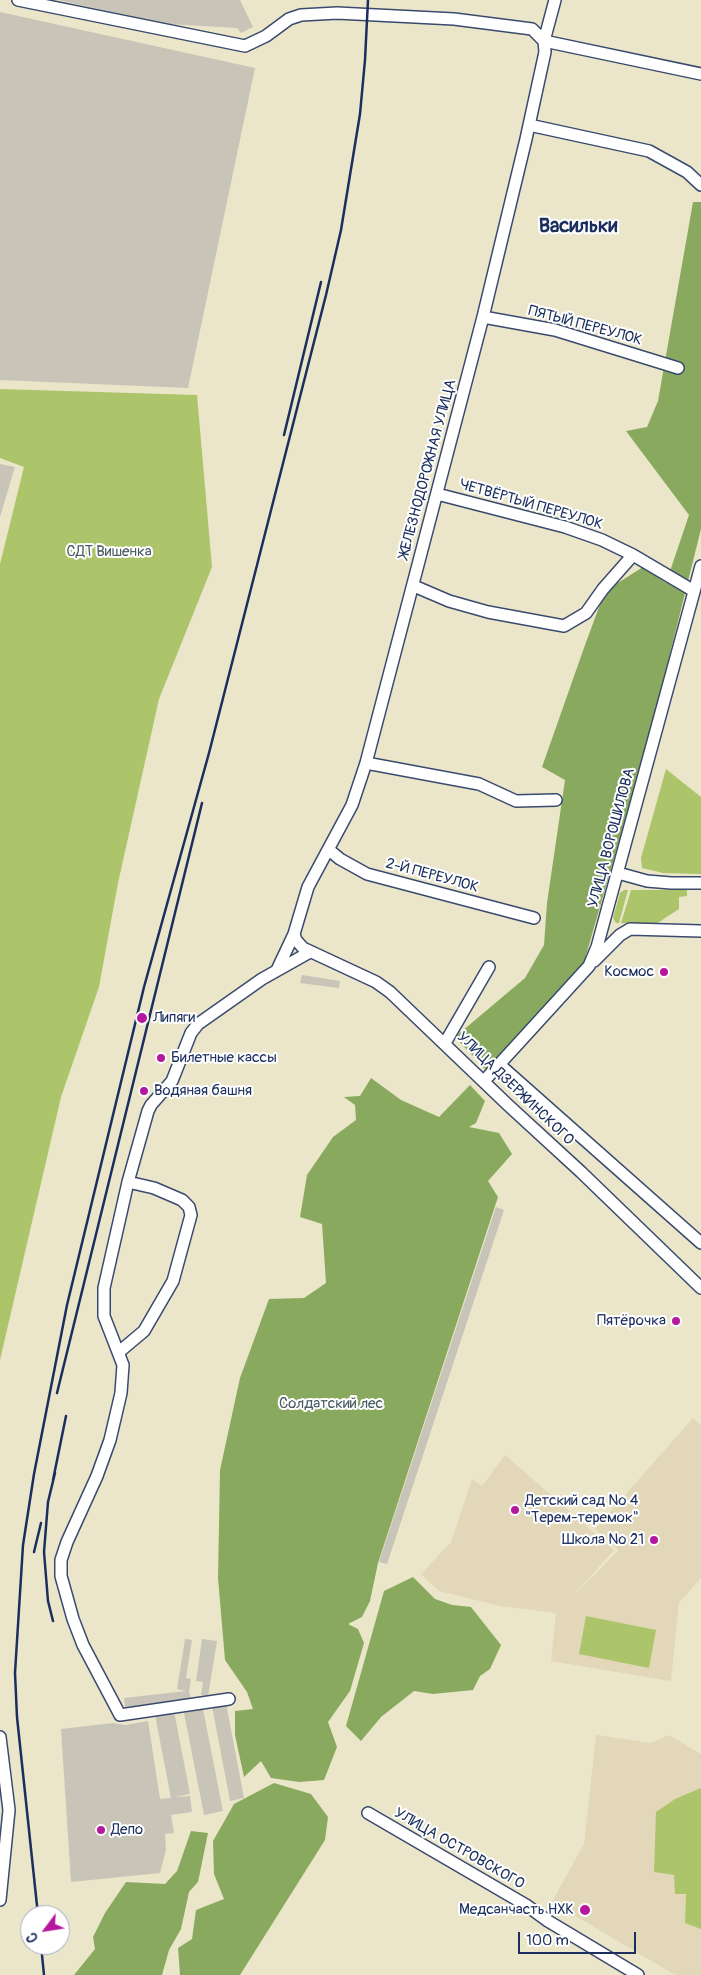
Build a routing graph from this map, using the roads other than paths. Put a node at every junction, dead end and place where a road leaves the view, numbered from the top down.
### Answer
1 (18, 0) edge
2 (555, 0) edge
3 (544, 41) junction
4 (701, 74) edge
5 (529, 125) junction
6 (701, 185) edge
7 (483, 317) junction
8 (678, 368) dead end
9 (437, 494) junction
10 (633, 555) junction
11 (701, 566) edge
12 (414, 586) junction
13 (694, 592) junction
14 (366, 763) junction
15 (556, 800) dead end
16 (329, 850) junction
17 (618, 873) junction
18 (701, 884) edge
19 (534, 918) dead end
20 (701, 931) edge
21 (294, 934) junction
22 (310, 952) junction
23 (589, 966) junction
24 (489, 967) dead end
25 (277, 970) junction
26 (445, 1043) junction
27 (500, 1065) junction
28 (484, 1081) junction
29 (128, 1182) junction
30 (701, 1244) edge
31 (701, 1288) edge
32 (119, 1352) junction
33 (230, 1699) dead end
34 (0, 1737) edge
35 (368, 1813) dead end
36 (0, 1900) edge
37 (638, 1975) edge

1 - 3 street
2 - 3 street, ЖЕЛЕЗНОДОРОЖНАЯ УЛИЦА
3 - 4 street
3 - 5 street, ЖЕЛЕЗНОДОРОЖНАЯ УЛИЦА
5 - 6 street
5 - 7 street, ЖЕЛЕЗНОДОРОЖНАЯ УЛИЦА
7 - 8 street, ПЯТЫЙ ПЕРЕУЛОК
7 - 9 street, ЖЕЛЕЗНОДОРОЖНАЯ УЛИЦА
9 - 10 street, ЧЕТВЁРТЫЙ ПЕРЕУЛОК
9 - 12 street, ЖЕЛЕЗНОДОРОЖНАЯ УЛИЦА
10 - 12 street
10 - 13 street, ЧЕТВЁРТЫЙ ПЕРЕУЛОК
11 - 13 street, УЛИЦА ВОРОШИЛОВА
12 - 14 street, ЖЕЛЕЗНОДОРОЖНАЯ УЛИЦА
13 - 17 street, УЛИЦА ВОРОШИЛОВА
14 - 15 street
14 - 16 street, ЖЕЛЕЗНОДОРОЖНАЯ УЛИЦА
16 - 19 street, 2-Й ПЕРЕУЛОК
16 - 21 street, ЖЕЛЕЗНОДОРОЖНАЯ УЛИЦА
17 - 18 street
17 - 23 street, УЛИЦА ВОРОШИЛОВА
20 - 23 street
21 - 22 street, УЛИЦА ДЗЕРЖИНСКОГО
21 - 25 street, ЖЕЛЕЗНОДОРОЖНАЯ УЛИЦА
22 - 25 street
22 - 26 street, УЛИЦА ДЗЕРЖИНСКОГО
23 - 27 street, УЛИЦА ВОРОШИЛОВА
24 - 26 street
25 - 29 street
26 - 28 street, УЛИЦА ДЗЕРЖИНСКОГО
27 - 28 street, УЛИЦА ВОРОШИЛОВА
27 - 30 street, УЛИЦА ДЗЕРЖИНСКОГО
28 - 31 street, УЛИЦА ДЗЕРЖИНСКОГО
29 - 32 street
29 - 32 street
32 - 33 street
34 - 36 street
35 - 37 street, УЛИЦА ОСТРОВСКОГО

